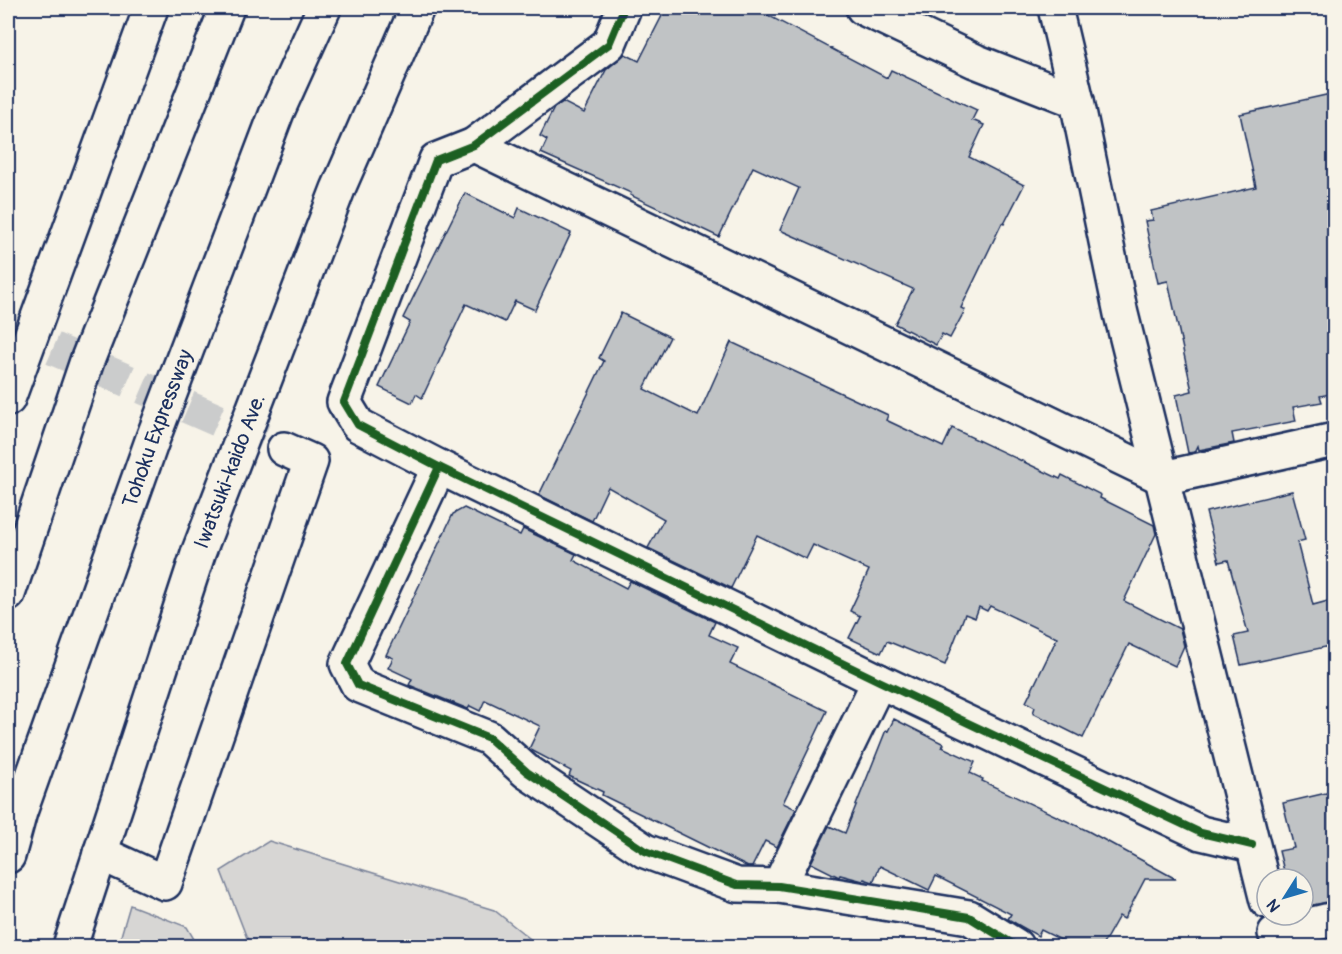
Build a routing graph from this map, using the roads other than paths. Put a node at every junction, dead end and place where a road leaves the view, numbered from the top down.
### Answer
1 (152, 8) edge
2 (227, 8) edge
3 (324, 8) edge
4 (417, 8) edge
5 (624, 8) edge
6 (863, 8) edge
7 (1055, 8) edge
8 (1077, 101) junction
9 (474, 145) junction
10 (8, 399) edge
11 (1335, 440) edge
12 (284, 449) tunnel mouth
13 (439, 466) junction
14 (1163, 478) junction
15 (8, 594) edge
16 (879, 681) junction
17 (1252, 844) junction
18 (100, 853) junction
19 (8, 856) edge
20 (1258, 867) edge
21 (779, 886) junction
22 (1335, 919) edge
23 (1275, 932) edge
24 (70, 946) edge
25 (1016, 946) edge

1 - 10 main road
2 - 15 main road
3 - 19 main road, Tohoku Expressway
4 - 18 main road, Iwatsuki-kaido Ave.
5 - 9 main road
6 - 8 main road
7 - 8 main road
8 - 14 main road
9 - 13 main road
9 - 14 main road
11 - 14 main road
12 - 18 main road
13 - 16 main road
13 - 21 main road
14 - 17 main road
16 - 17 main road
16 - 21 main road
17 - 20 main road
18 - 24 main road, Iwatsuki-kaido Ave.
21 - 25 main road
22 - 23 main road

